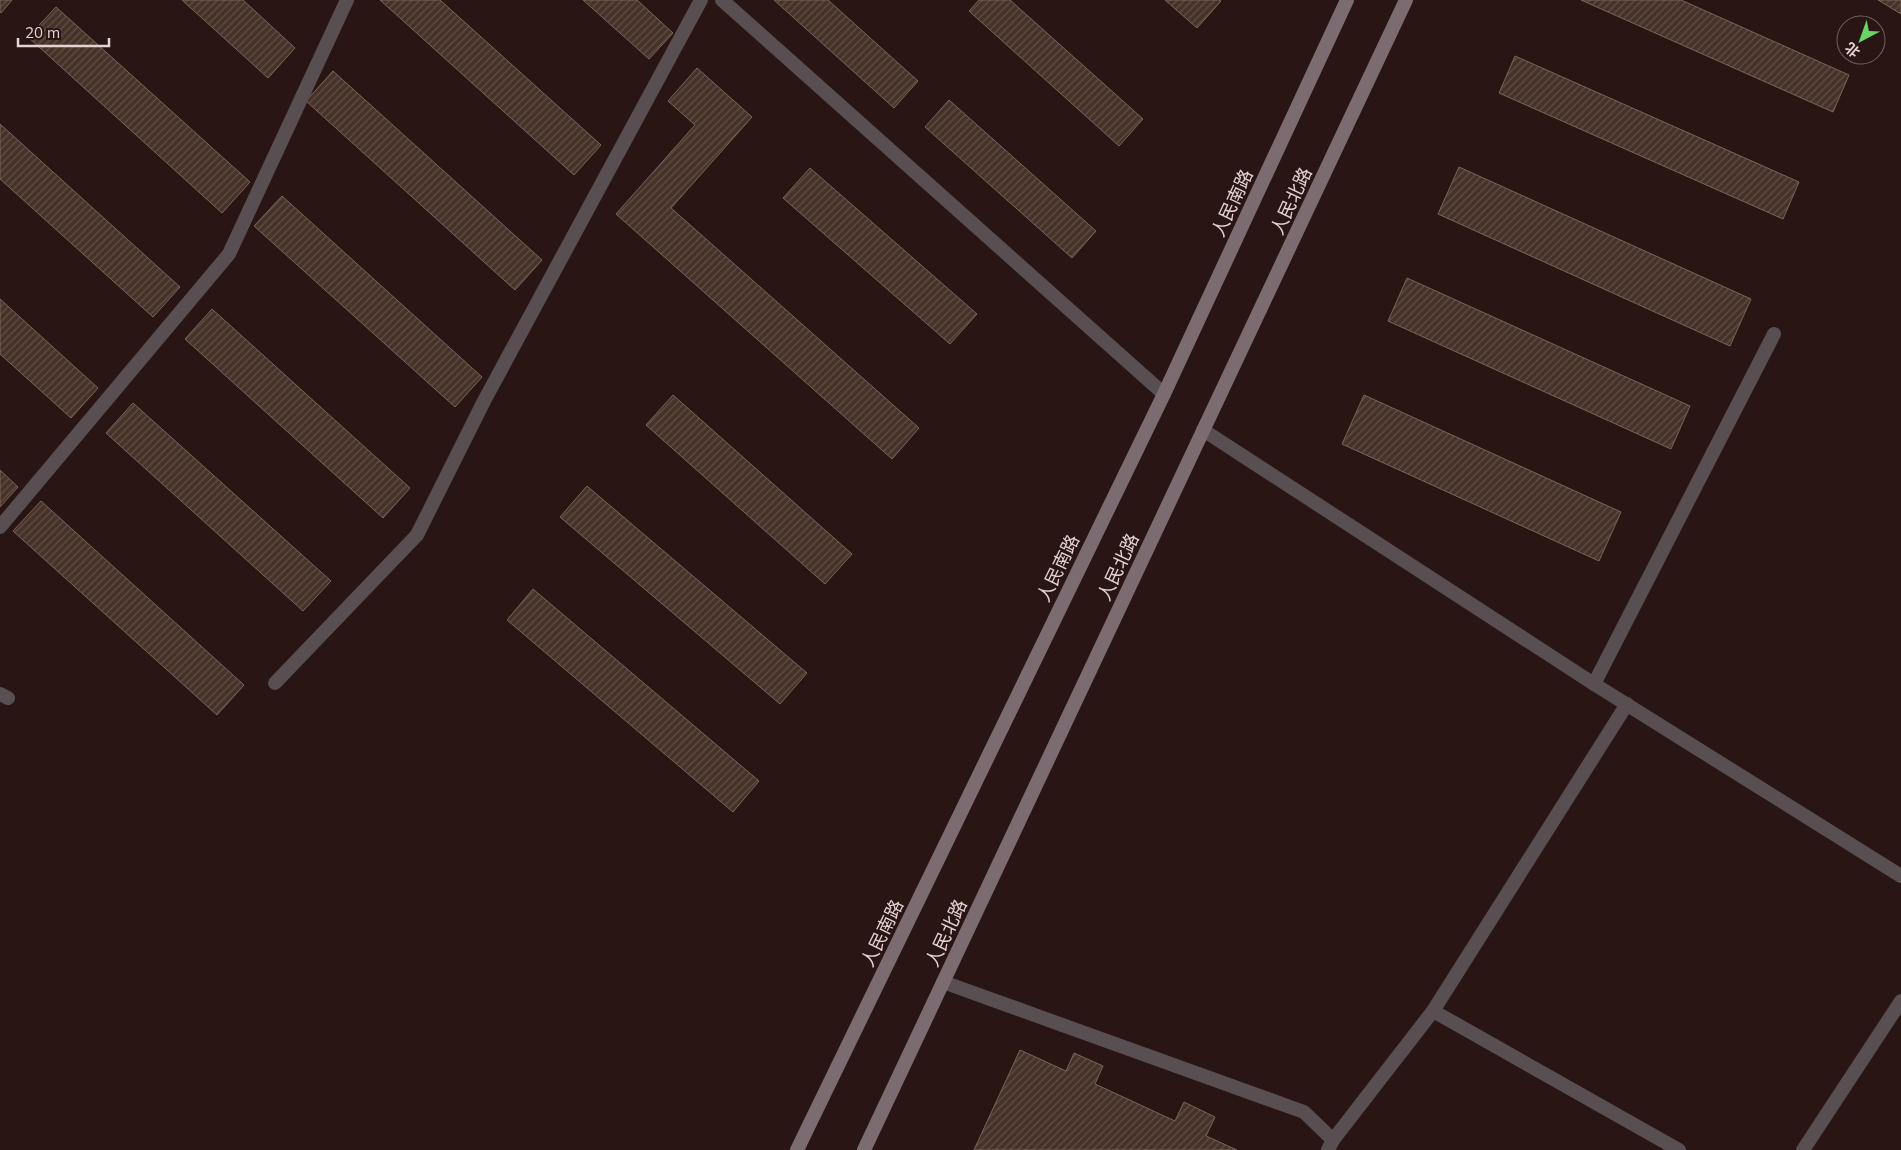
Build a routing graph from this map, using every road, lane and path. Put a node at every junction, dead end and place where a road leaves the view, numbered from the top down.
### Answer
1 (347, 0) edge
2 (701, 0) edge
3 (722, 0) edge
4 (1347, 0) edge
5 (1406, 0) edge
6 (1774, 334) dead end
7 (1164, 394) junction
8 (1203, 430) junction
9 (0, 527) edge
10 (275, 683) dead end
11 (1594, 684) junction
12 (1627, 704) junction
13 (1901, 876) edge
14 (943, 982) junction
15 (1901, 1001) edge
16 (1433, 1011) junction
17 (1331, 1145) edge
18 (797, 1150) edge
19 (864, 1150) edge
20 (1679, 1150) edge
21 (1803, 1150) edge

1 - 9 street
2 - 10 street
3 - 7 street
4 - 7 main road, 人民南路
5 - 8 main road, 人民北路
6 - 11 street
7 - 18 main road, 人民南路
8 - 11 street
8 - 14 main road, 人民北路
11 - 12 street
12 - 13 street
12 - 16 street
14 - 17 street
14 - 19 main road, 人民北路
15 - 21 street
16 - 17 street
16 - 20 street

